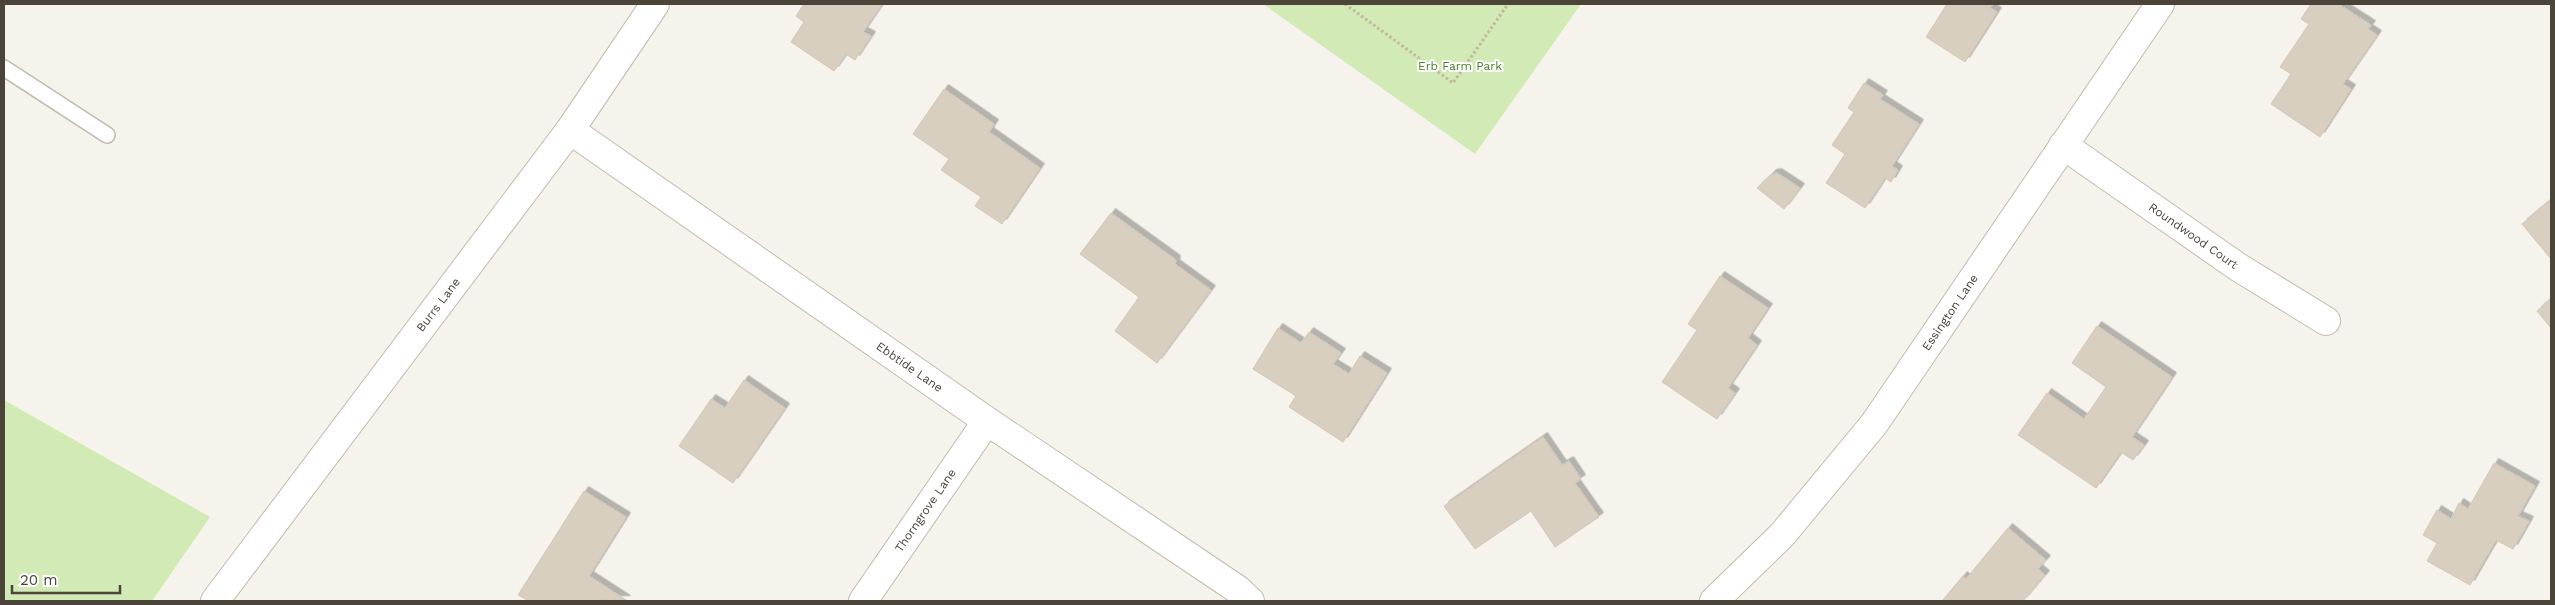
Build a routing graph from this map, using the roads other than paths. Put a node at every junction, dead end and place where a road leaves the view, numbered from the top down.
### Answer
1 (655, 4) edge
2 (2160, 4) edge
3 (4, 68) edge
4 (570, 130) junction
5 (107, 136) dead end
6 (2063, 145) junction
7 (2326, 321) dead end
8 (988, 421) junction
9 (215, 601) edge
10 (863, 601) edge
11 (1250, 601) edge
12 (1714, 601) edge

1 - 4 street, Burrs Lane
2 - 6 street, Essington Lane
3 - 5 lane
4 - 8 street, Ebbtide Lane
4 - 9 street, Burrs Lane
6 - 7 street, Roundwood Court
6 - 12 street, Essington Lane
8 - 10 street, Thorngrove Lane
8 - 11 street, Ebbtide Lane

